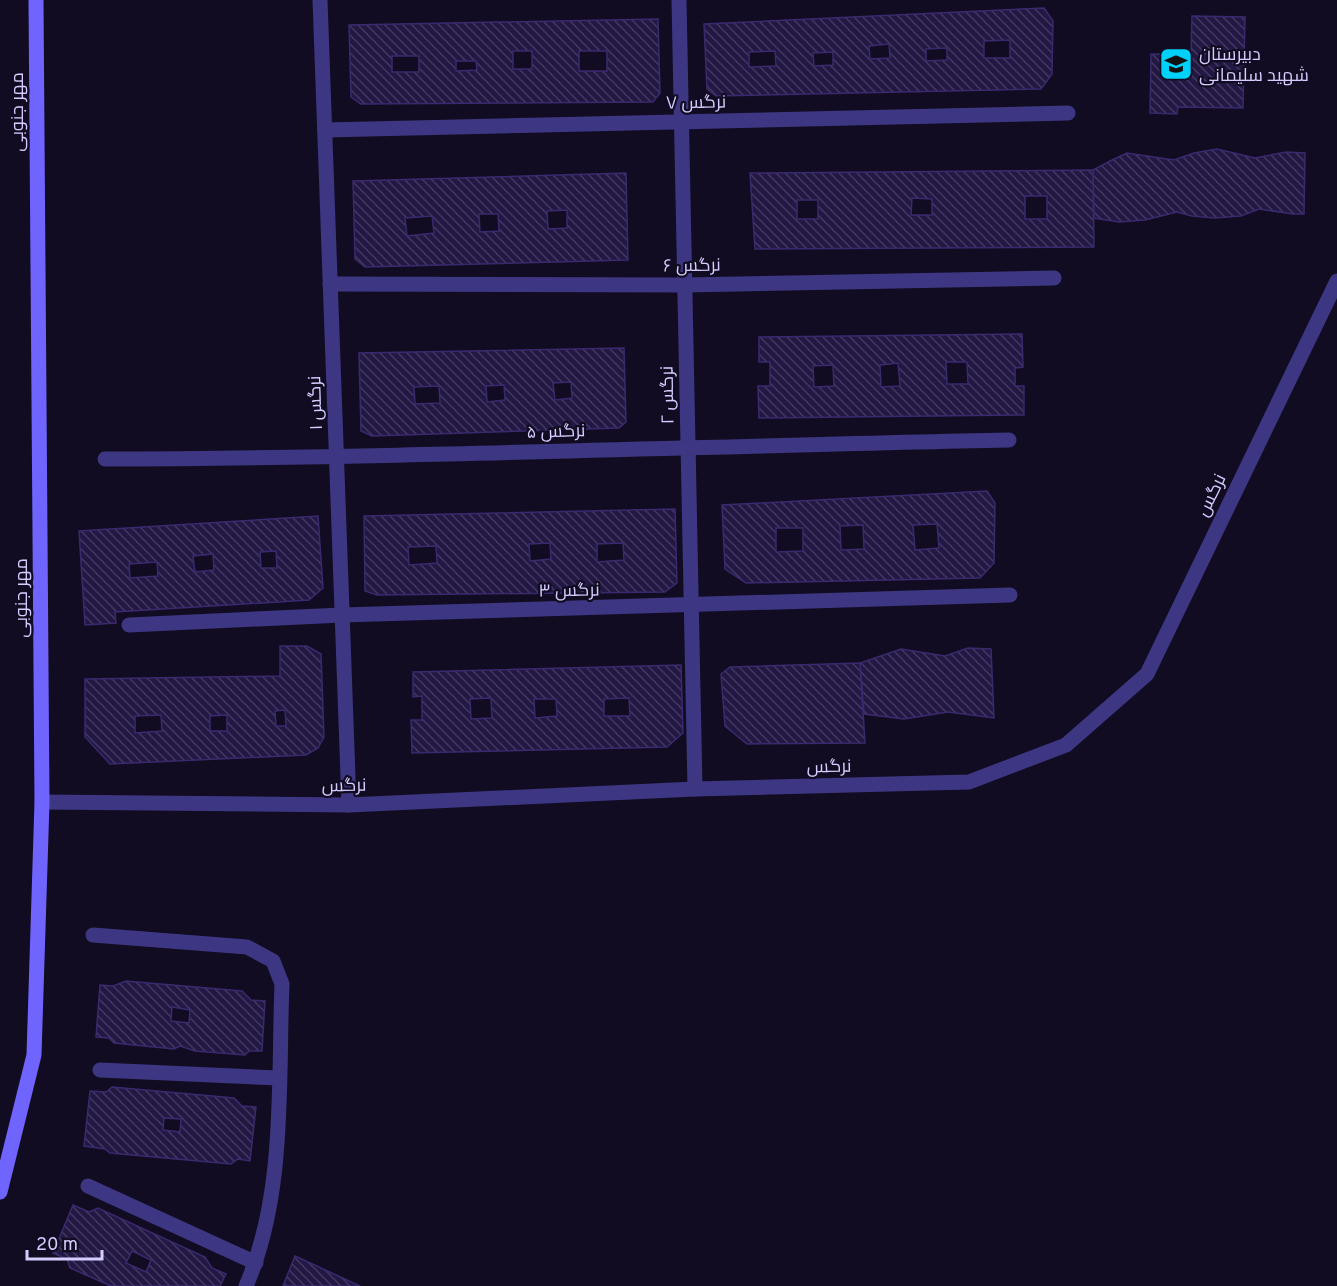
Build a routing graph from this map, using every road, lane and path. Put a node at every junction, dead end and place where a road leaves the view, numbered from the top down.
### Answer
1 (36, 0) edge
2 (320, 0) edge
3 (679, 0) edge
4 (1068, 113) dead end
5 (682, 122) junction
6 (325, 130) junction
7 (1054, 278) dead end
8 (1337, 281) edge
9 (330, 284) junction
10 (685, 285) junction
11 (1009, 440) dead end
12 (688, 446) junction
13 (105, 459) dead end
14 (336, 459) junction
15 (1010, 595) dead end
16 (691, 606) junction
17 (342, 615) junction
18 (129, 625) dead end
19 (694, 789) junction
20 (42, 801) junction
21 (349, 805) junction
22 (93, 935) dead end
23 (100, 1070) dead end
24 (278, 1078) junction
25 (88, 1186) dead end
26 (0, 1192) edge
27 (256, 1263) junction
28 (246, 1286) edge

1 - 20 street, مهر جنوبی
2 - 6 street, نرگس ۱
3 - 5 street, نرگس ۲
4 - 5 street, نرگس ۷
5 - 6 street, نرگس ۷
5 - 10 street, نرگس ۲
6 - 9 street, نرگس ۱
7 - 10 street, نرگس ۶
8 - 19 street, نرگس
9 - 10 street, نرگس ۶
9 - 14 street, نرگس ۱
10 - 12 street, نرگس ۲
11 - 12 street, نرگس ۵
12 - 14 street, نرگس ۵
12 - 16 street, نرگس ۲
13 - 14 street, نرگس ۵
14 - 17 street, نرگس ۱
15 - 16 street, نرگس ۳
16 - 17 street, نرگس ۳
16 - 19 street, نرگس ۲
17 - 18 street, نرگس ۳
17 - 21 street, نرگس ۱
19 - 21 street, نرگس
20 - 21 street, نرگس
20 - 26 street, مهر جنوبی
22 - 24 street
23 - 24 street
24 - 27 street
25 - 27 street
27 - 28 street

